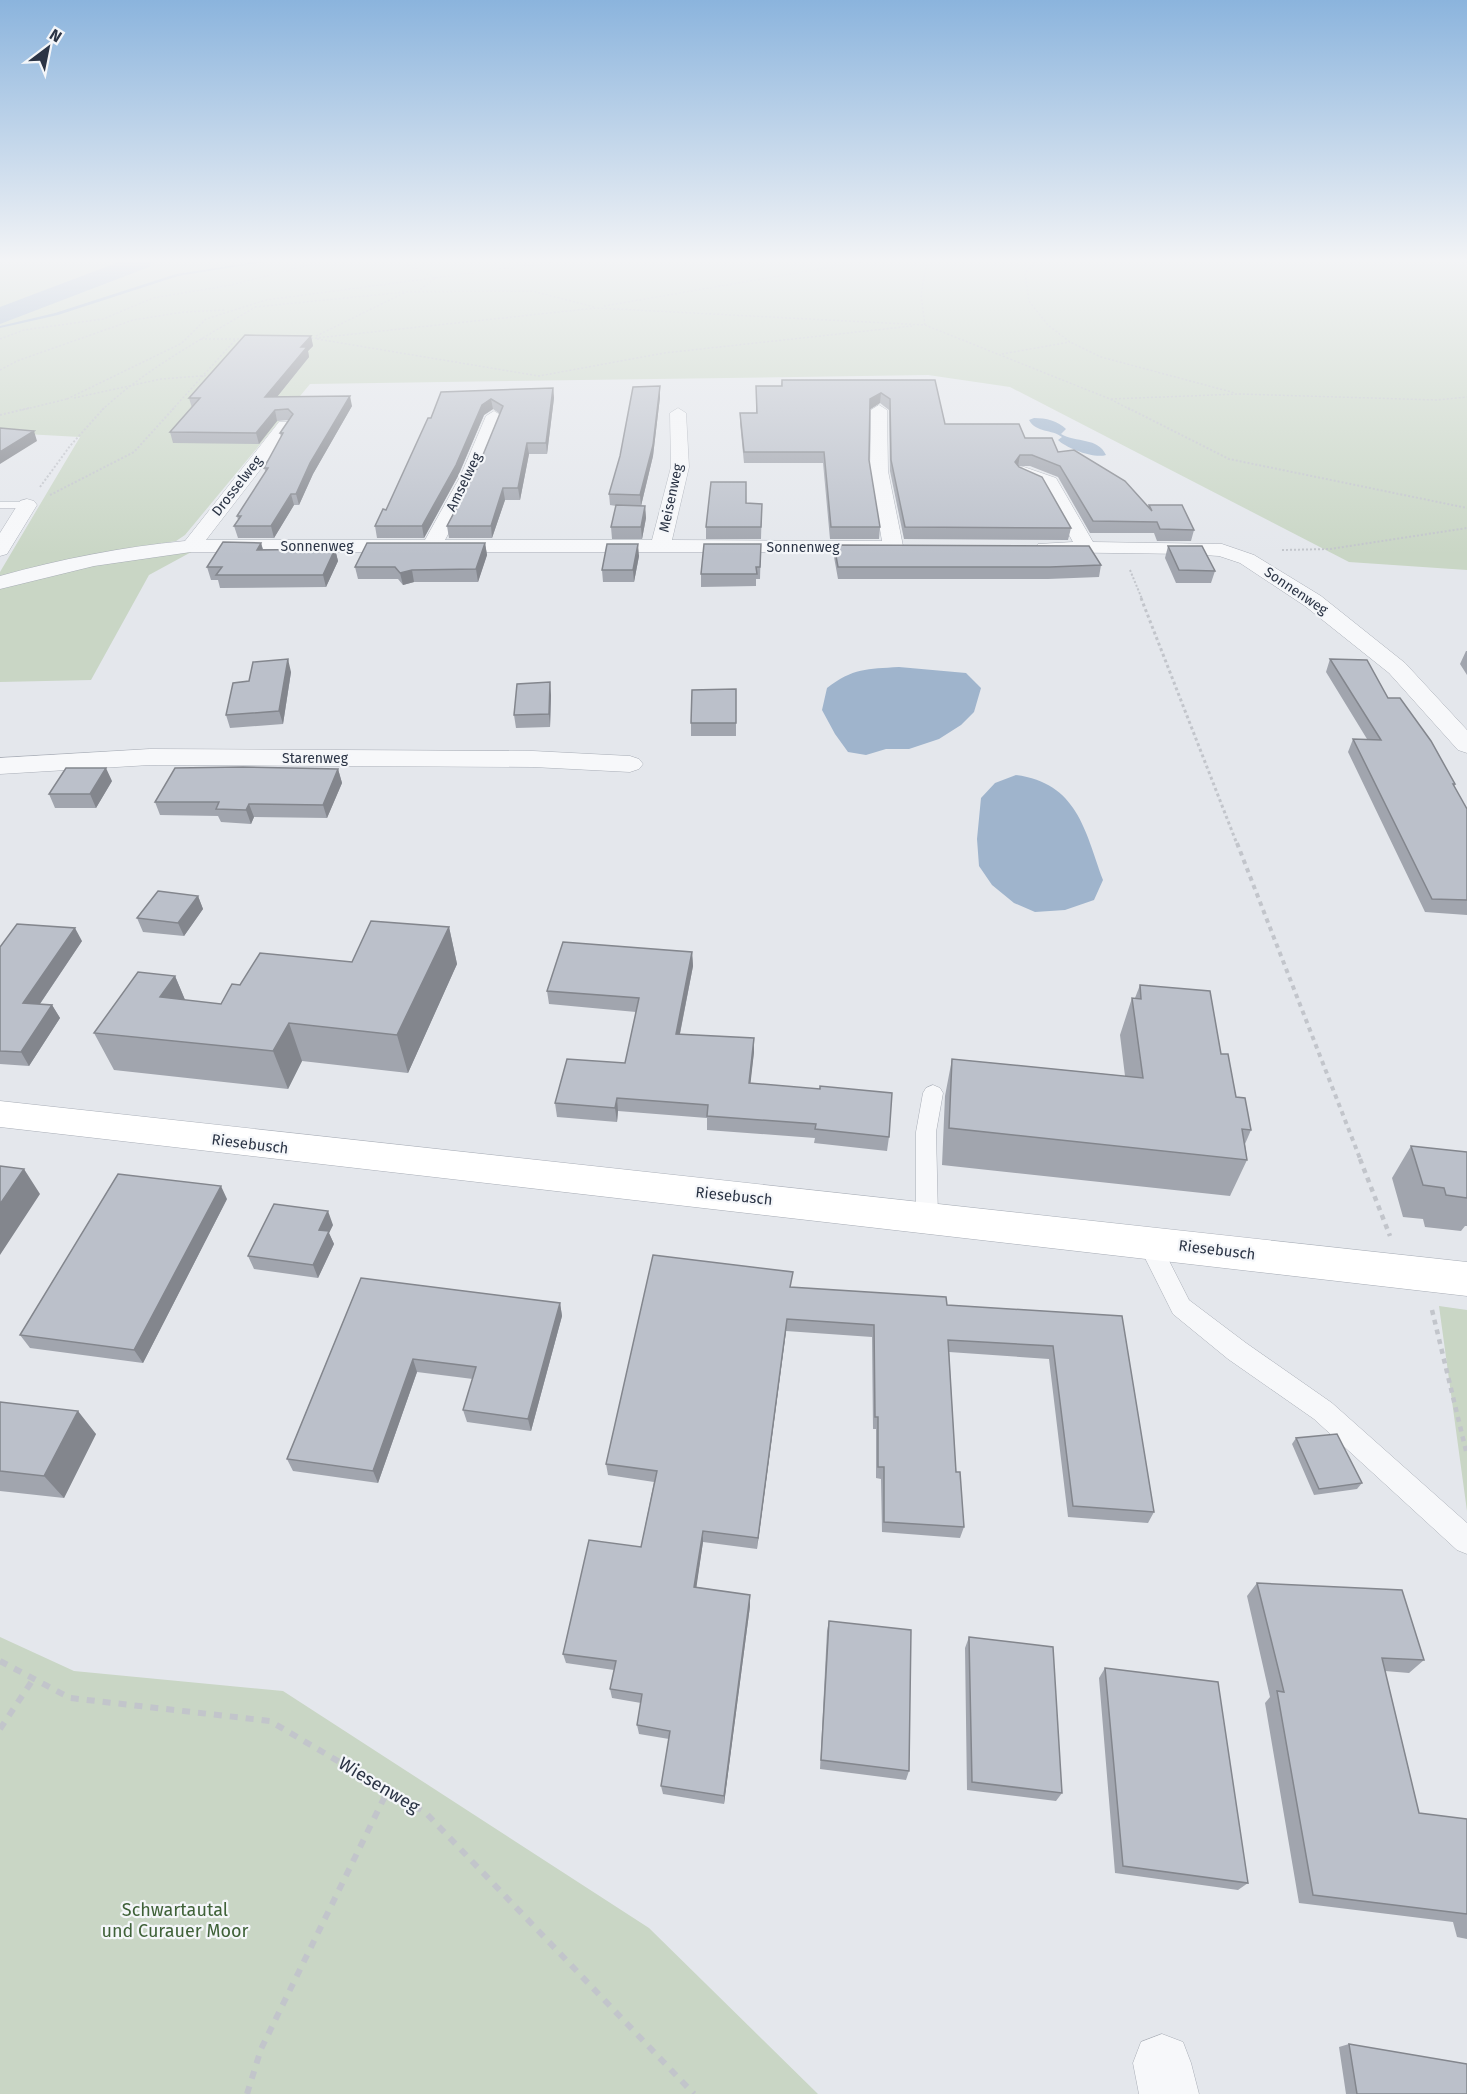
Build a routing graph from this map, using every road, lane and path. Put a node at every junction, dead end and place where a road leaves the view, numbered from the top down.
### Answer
1 (21, 360) edge
2 (148, 360) edge
3 (169, 360) edge
4 (217, 360) edge
5 (439, 360) edge
6 (627, 360) edge
7 (1014, 360) edge
8 (1111, 360) edge
9 (0, 370) edge
10 (203, 375) junction
11 (213, 375) edge
12 (127, 387) junction
13 (1239, 394) junction
14 (1467, 397) edge
15 (67, 399) junction
16 (1110, 399) junction
17 (879, 410) edge
18 (678, 413) dead end
19 (0, 415) edge
20 (494, 416) edge
21 (285, 426) edge
22 (1024, 472) edge
23 (0, 504) edge
24 (27, 505) junction
25 (1467, 508) edge
26 (1467, 528) edge
27 (191, 546) junction
28 (893, 546) junction
29 (431, 547) junction
30 (660, 547) junction
31 (916, 547) edge
32 (1029, 548) edge
33 (1086, 548) junction
34 (1119, 548) junction
35 (0, 550) edge
36 (1222, 550) junction
37 (0, 583) edge
38 (1467, 745) edge
39 (630, 764) dead end
40 (0, 766) edge
41 (933, 1093) dead end
42 (0, 1114) edge
43 (927, 1217) junction
44 (1148, 1242) junction
45 (1404, 1272) junction
46 (1467, 1279) edge
47 (1467, 1455) edge
48 (1467, 1541) edge
49 (0, 1661) edge
50 (34, 1678) junction
51 (0, 1729) edge
52 (388, 1790) junction
53 (247, 2094) edge
54 (694, 2094) edge

1 - 9 path
2 - 15 path
3 - 12 path
4 - 10 path
5 - 6 path
7 - 16 path
8 - 13 path
10 - 11 path
10 - 12 path
10 - 24 path
12 - 15 path
12 - 24 path
13 - 14 path
13 - 16 path
15 - 19 path
16 - 25 path
17 - 28 street
18 - 30 street, Meisenweg
20 - 29 street, Amselweg
21 - 27 street, Drosselweg
22 - 33 street
23 - 24 lane
24 - 35 street
26 - 36 path
27 - 29 street, Sonnenweg
27 - 37 street, Sonnenweg
28 - 30 street, Sonnenweg
28 - 31 street, Sonnenweg
29 - 30 street, Sonnenweg
32 - 33 street, Sonnenweg
33 - 34 street, Sonnenweg
34 - 36 street, Sonnenweg
34 - 45 path
36 - 38 street, Sonnenweg
39 - 40 street, Starenweg
41 - 43 lane
42 - 43 main road, Riesebusch
43 - 44 main road, Riesebusch
44 - 45 main road, Riesebusch
44 - 48 lane
45 - 46 main road, Riesebusch
45 - 47 path
49 - 50 path, Wiesenweg
50 - 51 path
50 - 52 path, Wiesenweg
52 - 53 path
52 - 54 path, Wiesenweg

